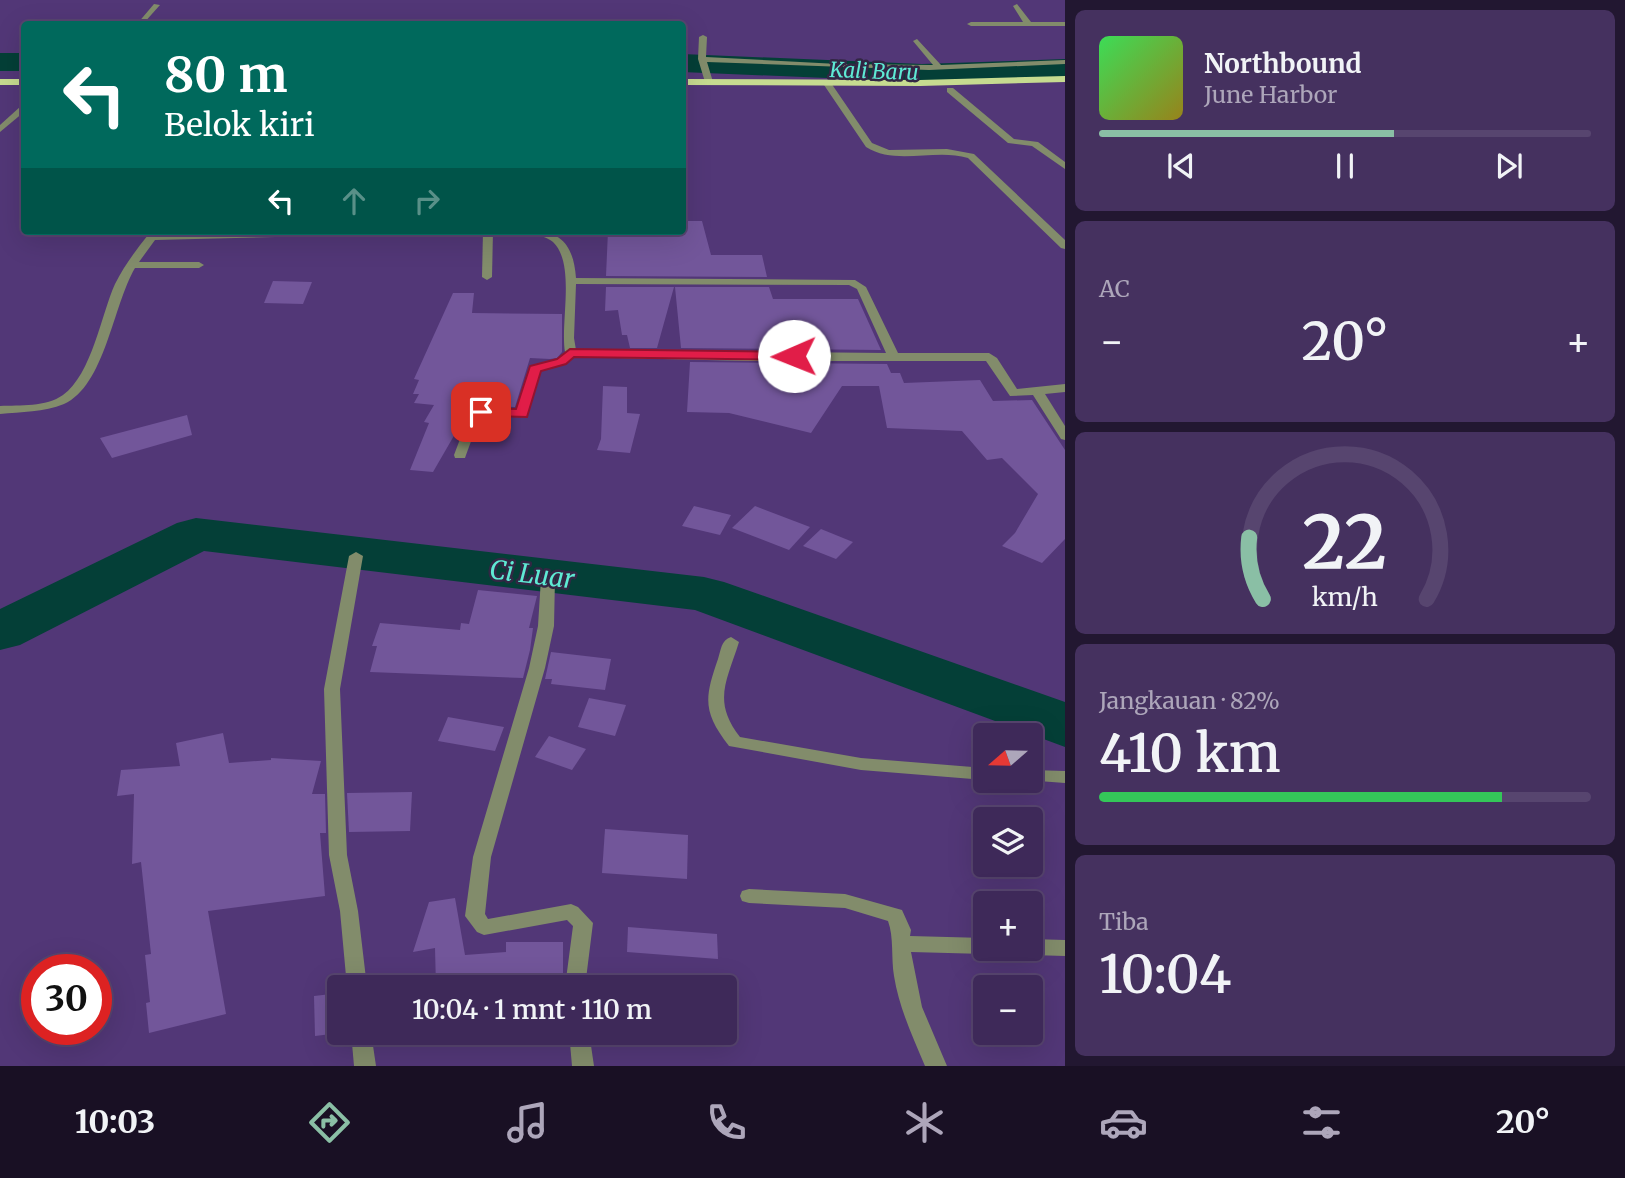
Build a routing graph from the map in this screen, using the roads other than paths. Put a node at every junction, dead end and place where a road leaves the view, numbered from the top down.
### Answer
1 (156, 5) dead end
2 (1017, 6) dead end
3 (143, 21) edge
4 (971, 24) dead end
5 (1065, 24) edge
6 (1029, 25) junction
7 (704, 37) dead end
8 (917, 41) dead end
9 (703, 61) junction
10 (1065, 62) edge
11 (938, 67) junction
12 (0, 74) edge
13 (21, 74) edge
14 (708, 79) junction
15 (1065, 79) edge
16 (0, 82) edge
17 (21, 82) edge
18 (686, 82) edge
19 (829, 86) junction
20 (1065, 88) edge
21 (686, 89) edge
22 (950, 90) junction
23 (21, 111) edge
24 (0, 129) edge
25 (1065, 166) edge
26 (160, 235) edge
27 (488, 235) edge
28 (547, 235) edge
29 (1065, 246) edge
30 (131, 265) junction
31 (199, 265) dead end
32 (487, 277) dead end
33 (571, 281) junction
34 (570, 353) junction
35 (893, 355) junction
36 (1065, 388) edge
37 (1037, 391) junction
38 (0, 410) edge
39 (1065, 436) edge
40 (460, 456) dead end
41 (356, 556) dead end
42 (548, 578) dead end
43 (731, 642) dead end
44 (973, 773) edge
45 (1043, 776) edge
46 (1065, 777) edge
47 (749, 896) dead end
48 (900, 944) junction
49 (973, 946) edge
50 (1043, 947) edge
51 (1065, 948) edge
52 (356, 975) edge
53 (576, 975) edge
54 (363, 1045) edge
55 (581, 1045) edge
56 (365, 1066) edge
57 (583, 1066) edge
58 (936, 1066) edge

1 - 3 street
2 - 6 street
4 - 6 street
5 - 6 street
7 - 9 street
8 - 11 street
9 - 11 street
9 - 14 street
10 - 11 street
12 - 13 highway
14 - 18 highway
14 - 19 highway
15 - 19 highway
16 - 17 highway
19 - 21 highway
19 - 22 highway
19 - 29 street
20 - 22 highway
22 - 25 street
23 - 24 street
26 - 30 street
27 - 32 street
28 - 33 street
30 - 31 street
30 - 38 street
33 - 34 street
33 - 35 street
34 - 35 street
34 - 40 street
35 - 37 street
36 - 37 street
37 - 39 street
41 - 52 street
42 - 53 street
43 - 44 street
45 - 46 street
47 - 48 street
48 - 49 street
48 - 58 street
50 - 51 street
54 - 56 street
55 - 57 street

